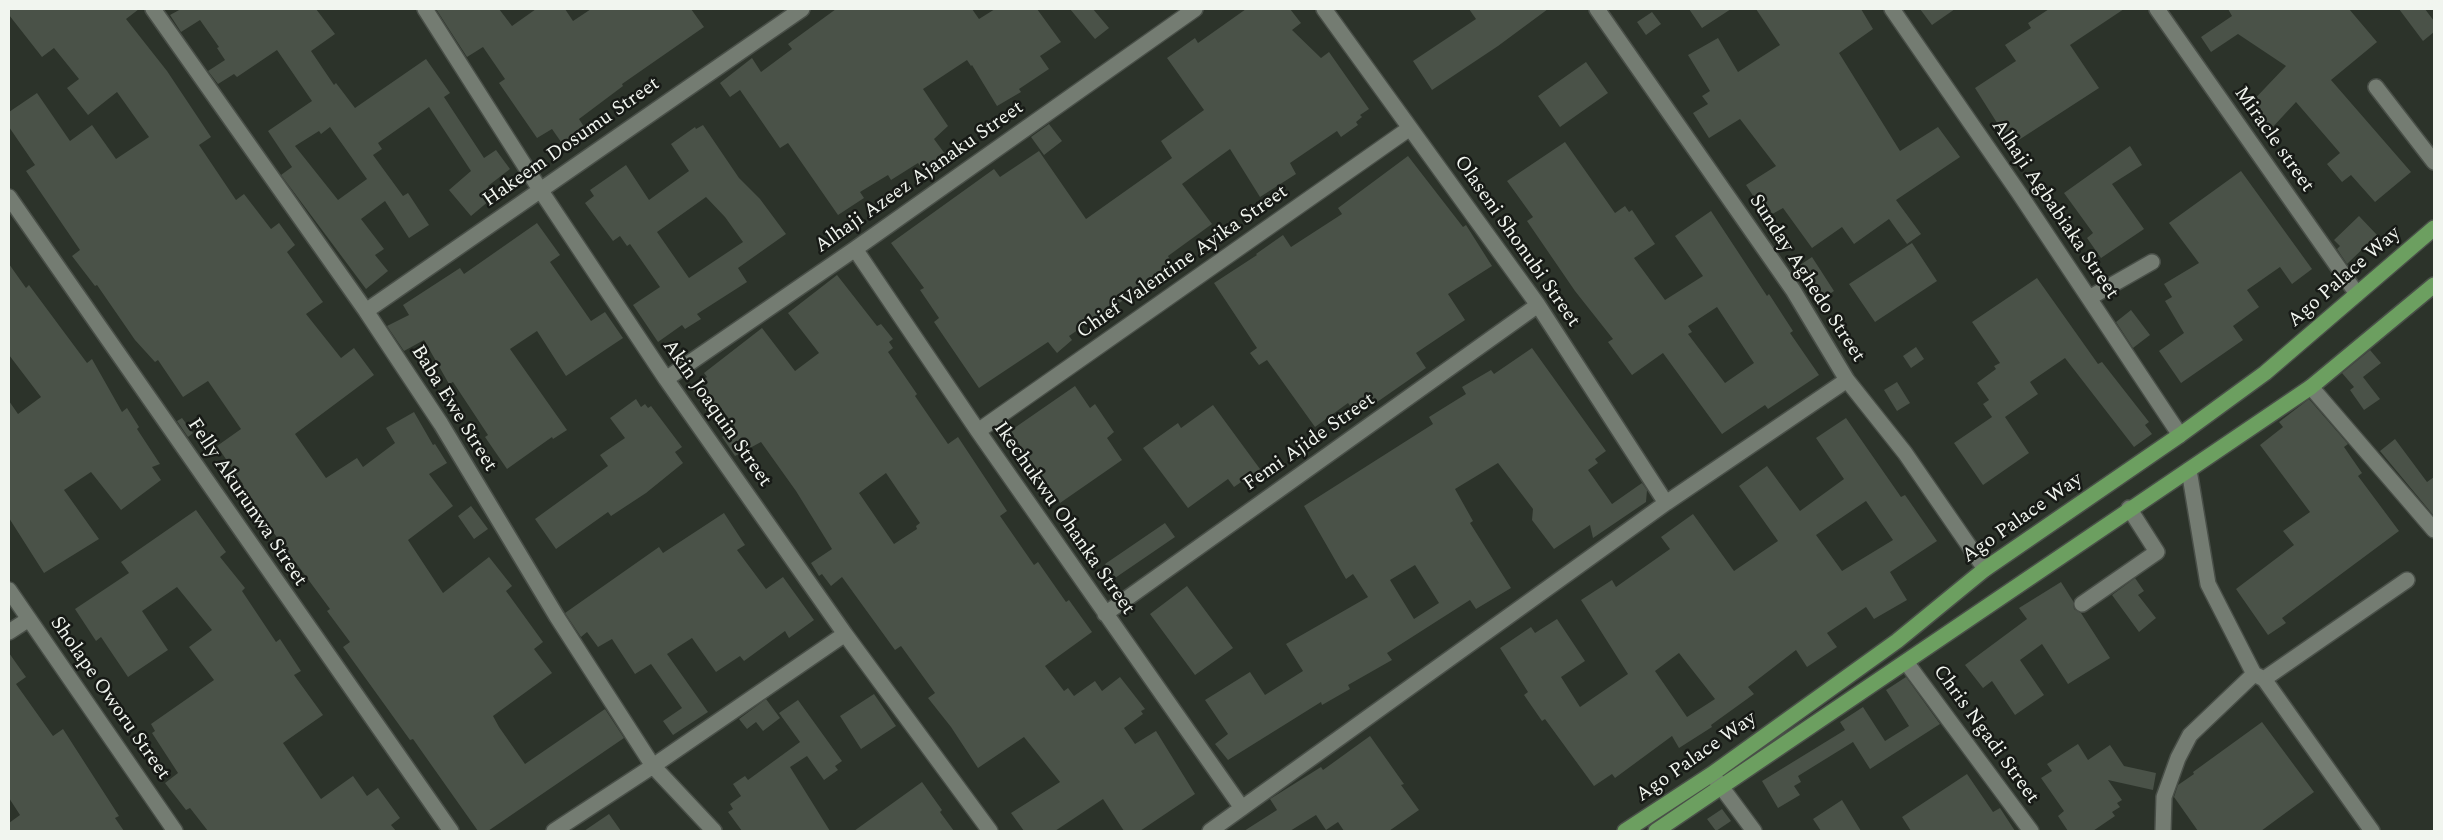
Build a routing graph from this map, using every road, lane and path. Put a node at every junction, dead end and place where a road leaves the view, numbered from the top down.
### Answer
1 (153, 9) edge
2 (425, 9) edge
3 (802, 9) edge
4 (1196, 9) edge
5 (1324, 9) edge
6 (1597, 9) edge
7 (1892, 9) edge
8 (2157, 9) edge
9 (2376, 86) dead end
10 (1410, 128) junction
11 (2434, 162) edge
12 (540, 188) junction
13 (9, 197) edge
14 (2434, 228) edge
15 (855, 249) junction
16 (2152, 262) dead end
17 (2432, 291) edge
18 (2356, 294) junction
19 (2089, 298) junction
20 (1538, 305) junction
21 (366, 311) junction
22 (666, 378) junction
23 (1847, 380) junction
24 (2311, 387) junction
25 (978, 431) junction
26 (2180, 435) junction
27 (2189, 470) junction
28 (1666, 503) junction
29 (2129, 508) junction
30 (2434, 530) edge
31 (1985, 569) junction
32 (2407, 580) dead end
33 (9, 590) edge
34 (2082, 604) dead end
35 (1105, 614) junction
36 (29, 619) junction
37 (9, 632) edge
38 (845, 634) junction
39 (1906, 662) junction
40 (2259, 677) junction
41 (654, 766) junction
42 (1716, 780) junction
43 (1242, 808) junction
44 (175, 831) edge
45 (451, 831) edge
46 (554, 831) edge
47 (714, 831) edge
48 (990, 831) edge
49 (1210, 831) edge
50 (1625, 831) edge
51 (1656, 831) edge
52 (1754, 831) edge
53 (2031, 831) edge
54 (2163, 831) edge
55 (2372, 831) edge

1 - 21 street, Baba Ewe Street
2 - 12 street, Akin Joaquin Street
3 - 12 street, Hakeem Dosumu Street
4 - 15 street, Alhaji Azeez Ajanaku Street
5 - 10 street, Olaseni Shonubi Street
6 - 23 street, Sunday Aghedo Street
7 - 19 street, Alhaji Agbabiaka Street
8 - 18 street, Miracle street
9 - 11 street
10 - 20 street, Olaseni Shonubi Street
10 - 25 street, Chief Valentine Ayika Street
12 - 21 street, Hakeem Dosumu Street
12 - 22 street, Akin Joaquin Street
13 - 45 street, Felly Akurunwa Street
14 - 18 main road, Ago Palace Way
15 - 22 street, Alhaji Azeez Ajanaku Street
15 - 25 street, Ikechukwu Ohanka Street
16 - 19 street
17 - 24 main road, Ago Palace Way
18 - 26 main road, Ago Palace Way
19 - 26 street, Alhaji Agbabiaka Street
20 - 28 street, Olaseni Shonubi Street
20 - 35 street, Femi Ajide Street
21 - 41 street, Baba Ewe Street
22 - 38 street, Akin Joaquin Street
23 - 28 street
23 - 31 street, Sunday Aghedo Street
24 - 27 main road, Ago Palace Way
24 - 30 street
25 - 35 street, Ikechukwu Ohanka Street
26 - 31 main road, Ago Palace Way
27 - 29 main road, Ago Palace Way
27 - 40 street
28 - 43 street
29 - 34 street
29 - 39 main road, Ago Palace Way
31 - 42 main road, Ago Palace Way
32 - 40 street
33 - 36 street, Sholape Oworu Street
35 - 43 street, Ikechukwu Ohanka Street
36 - 37 street
36 - 44 street, Sholape Oworu Street
38 - 41 street
38 - 48 street, Akin Joaquin Street
39 - 42 main road, Ago Palace Way
39 - 53 street, Chris Ngadi Street
40 - 54 street
40 - 55 street
41 - 46 street
41 - 47 street, Baba Ewe Street
42 - 50 main road, Ago Palace Way
42 - 51 main road, Ago Palace Way
42 - 52 street
43 - 49 street

